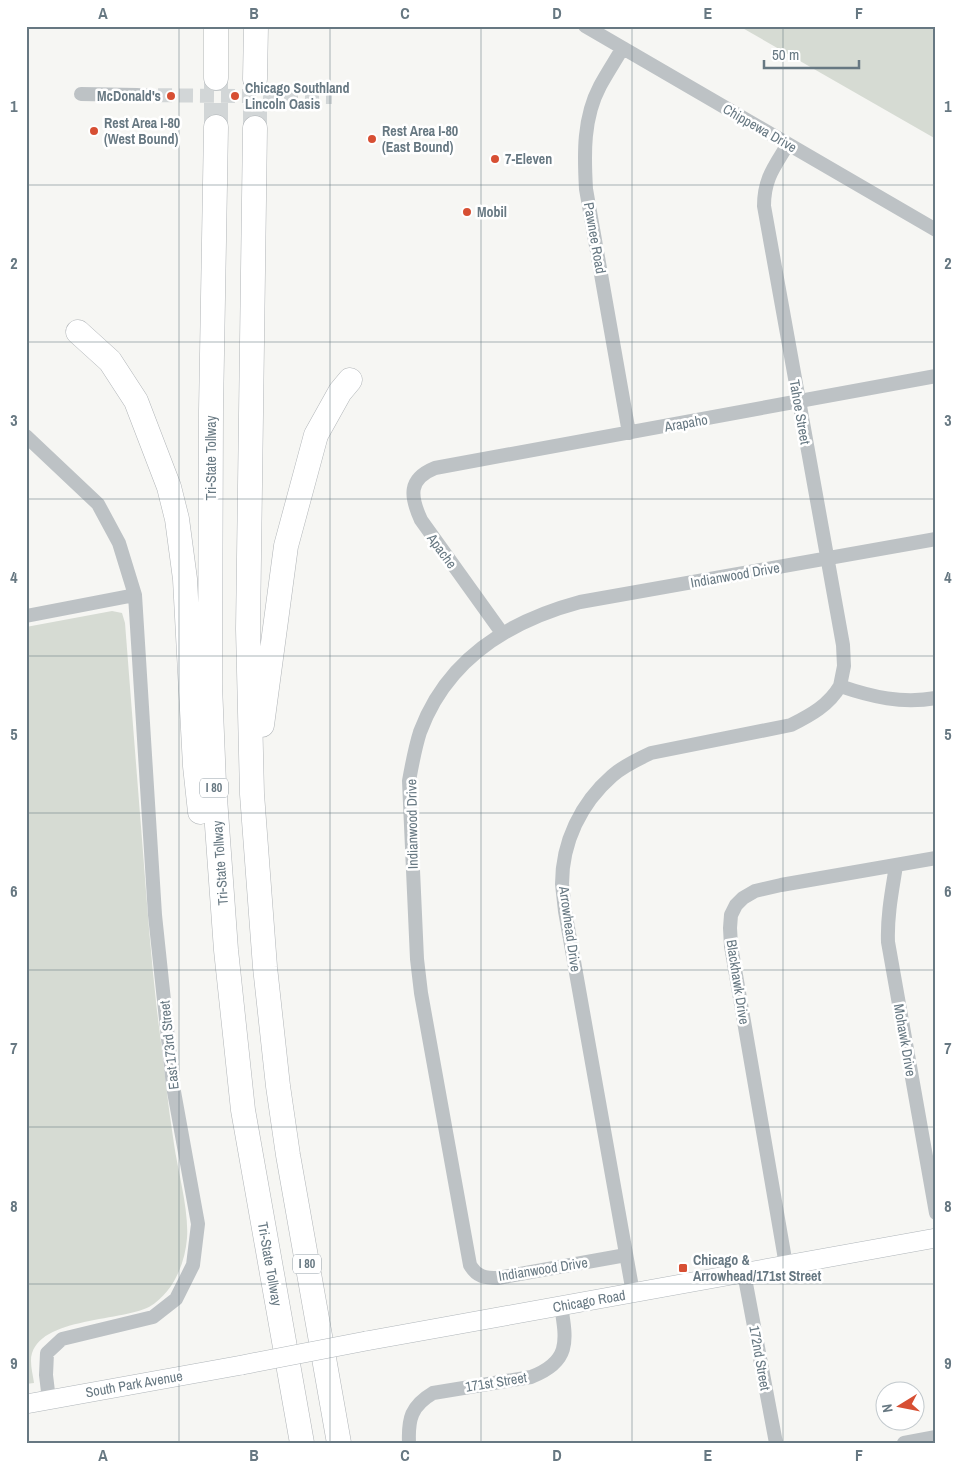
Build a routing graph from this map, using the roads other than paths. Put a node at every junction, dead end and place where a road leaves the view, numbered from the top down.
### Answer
1 (216, 26) edge
2 (256, 26) edge
3 (585, 26) edge
4 (622, 49) junction
5 (216, 78) tunnel mouth
6 (255, 79) tunnel mouth
7 (81, 94) dead end
8 (137, 95) tunnel mouth
9 (216, 127) tunnel mouth
10 (254, 128) tunnel mouth
11 (788, 144) junction
12 (936, 230) edge
13 (78, 332) dead end
14 (936, 376) edge
15 (350, 380) dead end
16 (798, 402) junction
17 (629, 433) junction
18 (26, 436) edge
19 (435, 468) joint
20 (936, 539) edge
21 (827, 558) junction
22 (135, 595) junction
23 (26, 616) edge
24 (502, 633) junction
25 (840, 686) junction
26 (936, 698) edge
27 (252, 794) junction
28 (936, 858) edge
29 (896, 866) junction
30 (226, 950) junction
31 (936, 1213) edge
32 (936, 1238) edge
33 (626, 1255) junction
34 (786, 1265) junction
35 (744, 1273) junction
36 (633, 1292) junction
37 (561, 1306) junction
38 (242, 1365) joint
39 (49, 1400) junction
40 (26, 1404) edge
41 (936, 1437) edge
42 (302, 1443) edge
43 (338, 1443) edge
44 (409, 1443) edge
45 (776, 1443) edge
46 (904, 1443) edge

1 - 5 highway
2 - 6 highway
3 - 4 street, Chippewa Drive
4 - 11 street, Chippewa Drive
4 - 17 street, Pawnee Road
7 - 8 street
9 - 30 highway, Tri-State Tollway / I 80
10 - 27 highway, I 80
11 - 12 street, Chippewa Drive
11 - 16 street, Tahoe Street
13 - 30 highway
14 - 16 street, Arapaho
15 - 27 highway
16 - 17 street, Arapaho
16 - 21 street, Tahoe Street
17 - 19 street, Arapaho
18 - 22 street, East 173rd Street
19 - 24 street, Apache
20 - 21 street, Indianwood Drive
21 - 24 street, Indianwood Drive
21 - 25 street, Tahoe Street
22 - 23 street
22 - 39 street, East 173rd Street
24 - 33 street, Indianwood Drive
25 - 26 street
25 - 33 street, Arrowhead Drive
27 - 43 highway, I 80
28 - 29 street, Blackhawk Drive
29 - 31 street, Mohawk Drive
29 - 34 street, Blackhawk Drive
30 - 42 highway, Tri-State Tollway / I 80
32 - 34 street, Chicago Road
33 - 36 street, Arrowhead Drive
34 - 35 street, Chicago Road
35 - 36 street, Chicago Road
35 - 45 street, 172nd Street
36 - 37 street, Chicago Road
37 - 38 street, Chicago Road, bridge
37 - 44 street, 171st Street
38 - 39 street, South Park Avenue
39 - 40 street, South Park Avenue
41 - 46 street

